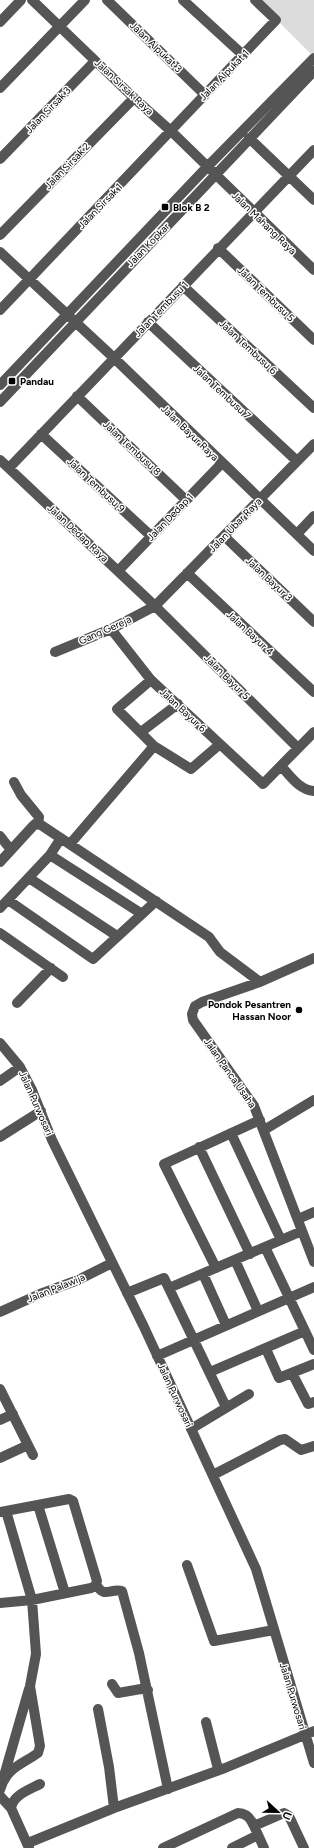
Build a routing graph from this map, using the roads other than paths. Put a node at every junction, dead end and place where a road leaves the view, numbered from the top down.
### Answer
1 (21, 0) edge
2 (32, 0) edge
3 (85, 0) edge
4 (107, 0) edge
5 (182, 0) edge
6 (255, 0) edge
7 (0, 22) edge
8 (60, 25) junction
9 (243, 55) junction
10 (314, 58) edge
11 (95, 61) junction
12 (314, 71) edge
13 (0, 88) edge
14 (205, 94) junction
15 (134, 98) junction
16 (172, 132) junction
17 (249, 138) junction
18 (314, 150) edge
19 (0, 158) edge
20 (207, 167) junction
21 (214, 175) junction
22 (289, 176) junction
23 (314, 200) edge
24 (254, 212) junction
25 (0, 235) edge
26 (218, 248) junction
27 (0, 252) edge
28 (314, 270) edge
29 (29, 280) junction
30 (183, 286) junction
31 (0, 310) edge
32 (67, 314) junction
33 (74, 322) junction
34 (148, 322) junction
35 (314, 340) edge
36 (114, 358) junction
37 (0, 385) edge
38 (77, 396) junction
39 (0, 402) edge
40 (314, 408) edge
41 (41, 434) junction
42 (314, 444) edge
43 (0, 460) edge
44 (297, 461) junction
45 (222, 463) junction
46 (8, 468) junction
47 (260, 499) junction
48 (186, 500) junction
49 (314, 516) edge
50 (297, 534) junction
51 (151, 536) junction
52 (224, 536) junction
53 (314, 551) edge
54 (118, 570) junction
55 (187, 573) junction
56 (155, 606) junction
57 (314, 622) edge
58 (111, 629) junction
59 (55, 652) dead end
60 (151, 680) junction
61 (314, 692) edge
62 (178, 704) junction
63 (141, 732) junction
64 (314, 732) edge
65 (220, 744) junction
66 (154, 746) junction
67 (298, 748) junction
68 (282, 767) junction
69 (14, 782) dead end
70 (314, 791) edge
71 (38, 824) junction
72 (0, 836) edge
73 (61, 838) junction
74 (70, 844) junction
75 (11, 850) junction
76 (50, 855) junction
77 (0, 862) edge
78 (29, 878) junction
79 (8, 900) junction
80 (156, 901) junction
81 (0, 908) edge
82 (142, 914) junction
83 (0, 933) edge
84 (117, 936) junction
85 (314, 958) edge
86 (51, 968) junction
87 (63, 977) dead end
88 (260, 982) junction
89 (17, 1003) dead end
90 (0, 1043) edge
91 (20, 1067) junction
92 (0, 1081) edge
93 (314, 1100) edge
94 (41, 1111) junction
95 (262, 1125) junction
96 (231, 1133) junction
97 (0, 1137) edge
98 (199, 1147) junction
99 (314, 1212) edge
100 (298, 1219) junction
101 (302, 1231) junction
102 (281, 1240) junction
103 (265, 1247) junction
104 (250, 1254) junction
105 (235, 1260) junction
106 (314, 1262) edge
107 (112, 1263) junction
108 (216, 1268) junction
109 (203, 1274) junction
110 (314, 1287) edge
111 (169, 1288) junction
112 (127, 1293) junction
113 (289, 1298) junction
114 (258, 1311) junction
115 (0, 1312) edge
116 (226, 1325) junction
117 (305, 1331) junction
118 (194, 1339) junction
119 (266, 1349) junction
120 (314, 1350) edge
121 (157, 1356) junction
122 (314, 1364) edge
123 (210, 1372) junction
124 (292, 1373) junction
125 (0, 1389) edge
126 (249, 1394) dead end
127 (314, 1402) edge
128 (226, 1407) junction
129 (13, 1414) junction
130 (0, 1420) edge
131 (191, 1429) junction
132 (28, 1445) junction
133 (314, 1446) edge
134 (33, 1455) dead end
135 (0, 1458) edge
136 (213, 1475) junction
137 (38, 1505) junction
138 (3, 1512) edge
139 (187, 1564) dead end
140 (96, 1584) junction
141 (64, 1593) junction
142 (32, 1600) junction
143 (0, 1603) edge
144 (274, 1630) junction
145 (112, 1684) dead end
146 (30, 1686) junction
147 (148, 1690) junction
148 (98, 1709) dead end
149 (206, 1722) dead end
150 (310, 1732) edge
151 (314, 1763) edge
152 (218, 1769) junction
153 (3, 1780) junction
154 (40, 1784) dead end
155 (168, 1789) junction
156 (0, 1790) edge
157 (0, 1796) edge
158 (11, 1808) junction
159 (114, 1808) junction
160 (256, 1830) junction
161 (29, 1846) edge
162 (163, 1848) edge
163 (232, 1848) edge
164 (264, 1848) edge
165 (304, 1848) edge

1 - 7 street
2 - 8 street, Jalan Sirsak Raya
3 - 8 street
4 - 14 street, Jalan Alpukat 3
5 - 9 street
6 - 9 street, Jalan Alpukat 1
8 - 11 street, Jalan Sirsak Raya
8 - 13 street
9 - 14 street, Jalan Alpukat 1
10 - 20 street, Jalan Kopkar
11 - 15 street, Jalan Sirsak Raya
11 - 19 street, Jalan Sirsak 3
12 - 17 street, Jalan Kopkar
14 - 16 street, Jalan Alpukat 1
15 - 16 street, Jalan Sirsak Raya
15 - 25 street, Jalan Sirsak 2
16 - 20 street, Jalan Sirsak Raya
16 - 29 street, Jalan Sirsak 1
17 - 21 street, Jalan Kopkar
17 - 22 street
18 - 22 street, Jalan Tembusu 1
20 - 21 street, Jalan Sirsak Raya
20 - 32 street, Jalan Kopkar
21 - 24 street, Jalan Mahang Raya
21 - 33 street, Jalan Kopkar
22 - 23 street
22 - 24 street, Jalan Tembusu 1
24 - 26 street, Jalan Tembusu 1
24 - 28 street, Jalan Mahang Raya
26 - 30 street, Jalan Tembusu 1
26 - 35 street, Jalan Tembusu 5
27 - 29 street, Jalan Bayur Raya
29 - 31 street, Jalan Sirsak 1
29 - 32 street, Jalan Bayur Raya
30 - 34 street, Jalan Tembusu 1
30 - 40 street, Jalan Tembusu 6
32 - 33 street, Jalan Bayur Raya
32 - 37 street, Jalan Kopkar
33 - 36 street, Jalan Bayur Raya
33 - 39 street, Jalan Kopkar
34 - 36 street, Jalan Tembusu 1
34 - 44 street, Jalan Tembusu 7
36 - 38 street, Jalan Tembusu 1
36 - 45 street, Jalan Bayur Raya
38 - 41 street, Jalan Tembusu 1
38 - 48 street, Jalan Tembusu 8
41 - 46 street, Jalan Tembusu 1
41 - 51 street, Jalan Tembusu 9
42 - 44 street, Jalan Ubar Raya
43 - 46 street, Jalan Dedap Raya
44 - 47 street, Jalan Ubar Raya
45 - 47 street, Jalan Bayur Raya
45 - 48 street, Jalan Dedap 1
46 - 54 street, Jalan Dedap Raya
47 - 50 street, Jalan Bayur Raya
47 - 52 street, Jalan Ubar Raya
48 - 51 street, Jalan Dedap 1
49 - 50 street
50 - 53 street, Jalan Bayur Raya
51 - 54 street, Jalan Dedap 1
52 - 55 street, Jalan Ubar Raya
52 - 57 street, Jalan Bayur 3
54 - 56 street, Jalan Dedap Raya
55 - 56 street, Jalan Ubar Raya
55 - 61 street, Jalan Bayur 4
56 - 58 street, Gang Gereja
56 - 67 street, Jalan Bayur 5
58 - 59 street, Gang Gereja
58 - 60 street, Jalan Bayur 6
60 - 62 street, Jalan Bayur 6
60 - 63 street
62 - 63 street
62 - 65 street, Jalan Bayur 6
63 - 66 street
64 - 67 street
65 - 66 street
65 - 68 street, Jalan Bayur 6
66 - 74 street
67 - 68 street
68 - 70 street
69 - 71 street
71 - 73 street
71 - 75 street
72 - 75 street
73 - 74 street
73 - 76 street
74 - 80 street
75 - 77 street
76 - 78 street
76 - 82 street
78 - 79 street
78 - 84 street
79 - 81 street
79 - 84 street
80 - 82 street
80 - 88 street
82 - 84 street
83 - 86 street
85 - 88 street, Jalan Panca Usaha
86 - 87 street
86 - 89 street
88 - 95 street, Jalan Panca Usaha
90 - 91 street, Jalan Purwosari
91 - 92 street
91 - 94 street, Jalan Purwosari
93 - 95 street
94 - 97 street
94 - 107 street, Jalan Purwosari
95 - 96 street
95 - 100 street, Jalan Panca Usaha
96 - 98 street
96 - 102 street
98 - 104 street
98 - 108 street
99 - 100 street
100 - 101 street, Jalan Panca Usaha
101 - 102 street
101 - 106 street, Jalan Panca Usaha
102 - 103 street
103 - 104 street
103 - 113 street
104 - 105 street
105 - 108 street
105 - 114 street
107 - 112 street, Jalan Purwosari
107 - 115 street, Jalan Palawija
108 - 109 street
109 - 111 street
109 - 116 street
110 - 113 street
111 - 112 street
111 - 118 street
112 - 121 street, Jalan Purwosari
113 - 114 street
113 - 117 street
114 - 116 street
116 - 118 street
117 - 119 street
117 - 120 street
118 - 121 street
118 - 123 street
119 - 123 street
119 - 124 street
121 - 131 street, Jalan Purwosari
122 - 124 street
123 - 128 street
124 - 127 street
125 - 129 street
126 - 128 street
128 - 131 street
129 - 130 street
129 - 132 street
131 - 136 street, Jalan Purwosari
132 - 134 street
132 - 135 street
133 - 136 street
136 - 144 street, Jalan Purwosari
137 - 138 street
137 - 140 street
137 - 141 street
138 - 142 street
139 - 144 street
140 - 141 street
140 - 147 street
141 - 142 street
142 - 143 street
142 - 146 street
144 - 150 street, Jalan Purwosari
145 - 147 street
146 - 153 street
146 - 153 street
147 - 155 street
148 - 159 street
149 - 152 street
150 - 151 street, Jalan Purwosari
150 - 152 street
152 - 155 street
153 - 156 street
154 - 158 street
155 - 159 street
157 - 158 street
158 - 161 street
159 - 161 street
160 - 162 street
160 - 163 street
160 - 164 street
160 - 165 street

